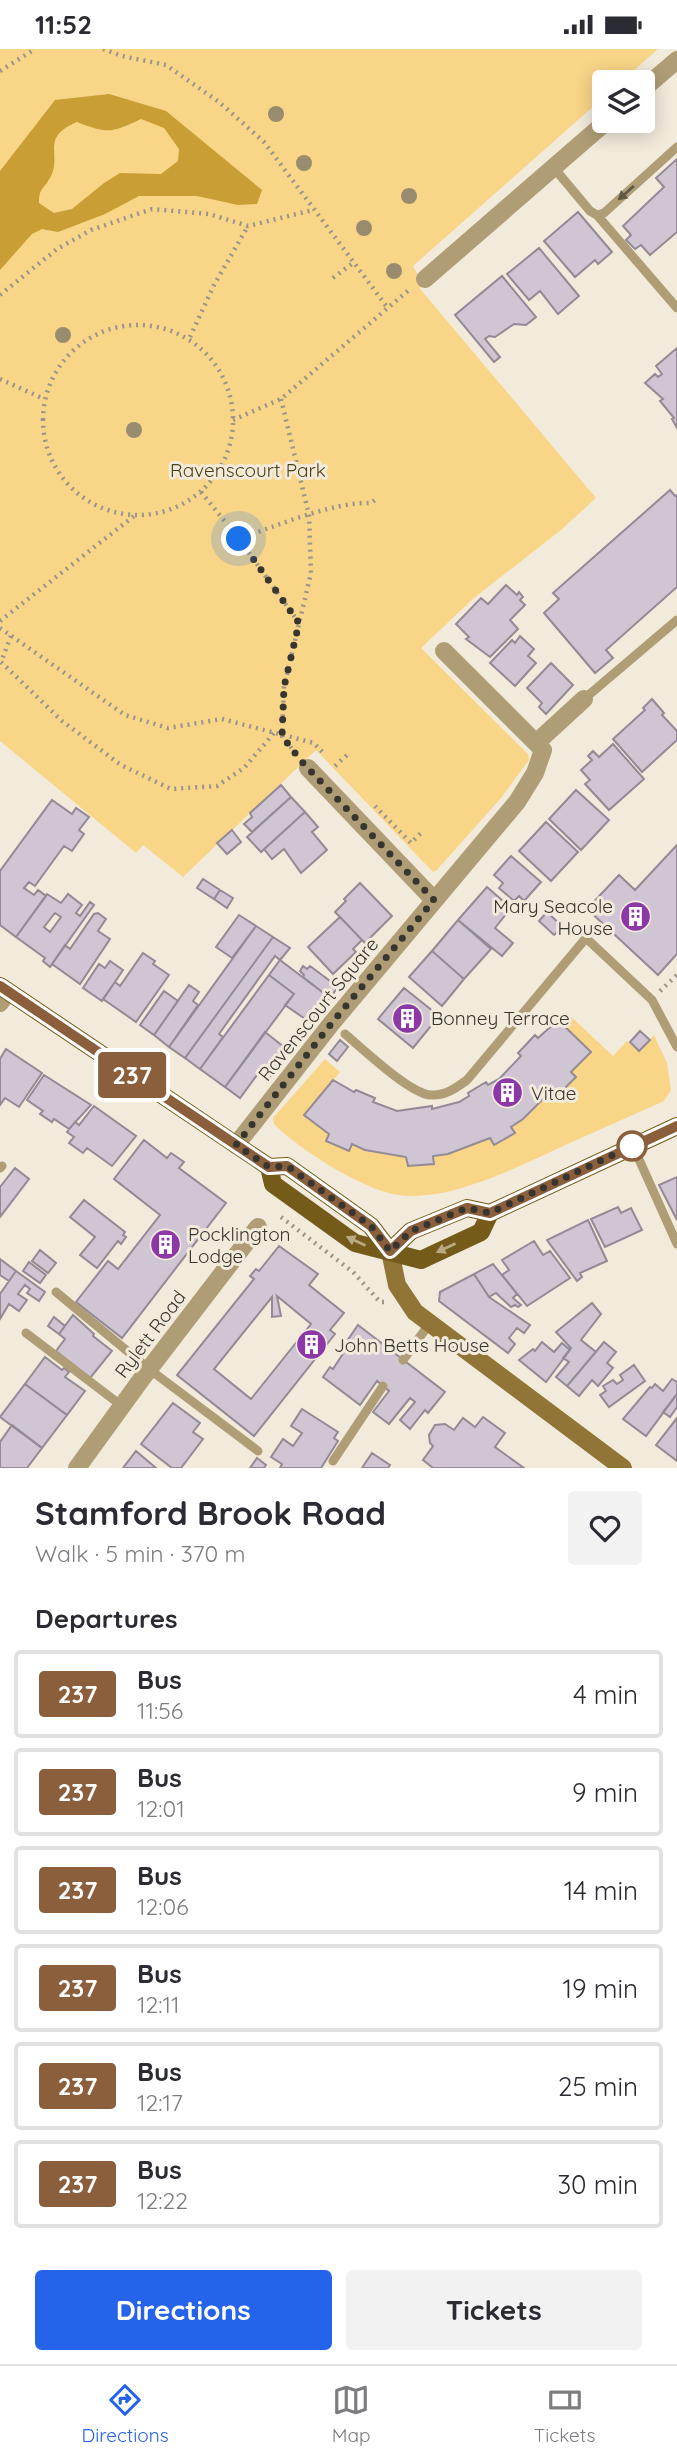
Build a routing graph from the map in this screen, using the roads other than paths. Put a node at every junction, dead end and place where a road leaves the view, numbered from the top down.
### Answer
1 (677, 60) edge
2 (655, 79) edge
3 (593, 133) edge
4 (677, 148) edge
5 (554, 168) junction
6 (597, 215) junction
7 (425, 279) road end
8 (677, 308) edge
9 (677, 620) edge
10 (444, 652) dead end
11 (584, 699) joint
12 (536, 743) junction
13 (308, 768) road end
14 (434, 900) junction
15 (3, 994) edge
16 (338, 1029) junction
17 (673, 1030) edge
18 (677, 1047) edge
19 (677, 1126) edge
20 (236, 1145) junction
21 (633, 1146) junction
22 (490, 1213) junction
23 (258, 1227) dead end
24 (677, 1244) edge
25 (390, 1251) junction
26 (55, 1292) dead end
27 (430, 1323) junction
28 (26, 1333) dead end
29 (403, 1360) dead end
30 (149, 1369) junction
31 (383, 1385) dead end
32 (122, 1406) junction
33 (258, 1451) dead end
34 (333, 1461) dead end
35 (621, 1467) edge
36 (77, 1468) edge

1 - 2 street
3 - 5 street
4 -> 6 lane
5 - 6 lane
5 - 7 street
6 - 8 lane
9 - 11 lane
10 - 12 street
11 - 12 street
12 - 14 street, Ravenscourt Square
13 - 14 street
14 - 16 street, Ravenscourt Square
15 - 20 main road
16 - 17 lane
16 - 20 street, Ravenscourt Square
17 - 18 lane
19 - 21 main road
20 - 25 main road
21 - 22 main road
21 - 24 lane
22 - 25 main road
22 -> 25 main road
23 - 30 street, Rylett Road
25 - 27 main road
26 - 30 lane
27 - 29 lane
27 - 35 main road
28 - 32 lane
30 - 32 street, Rylett Road
30 - 33 lane
31 - 34 lane
32 - 36 street, Rylett Road

